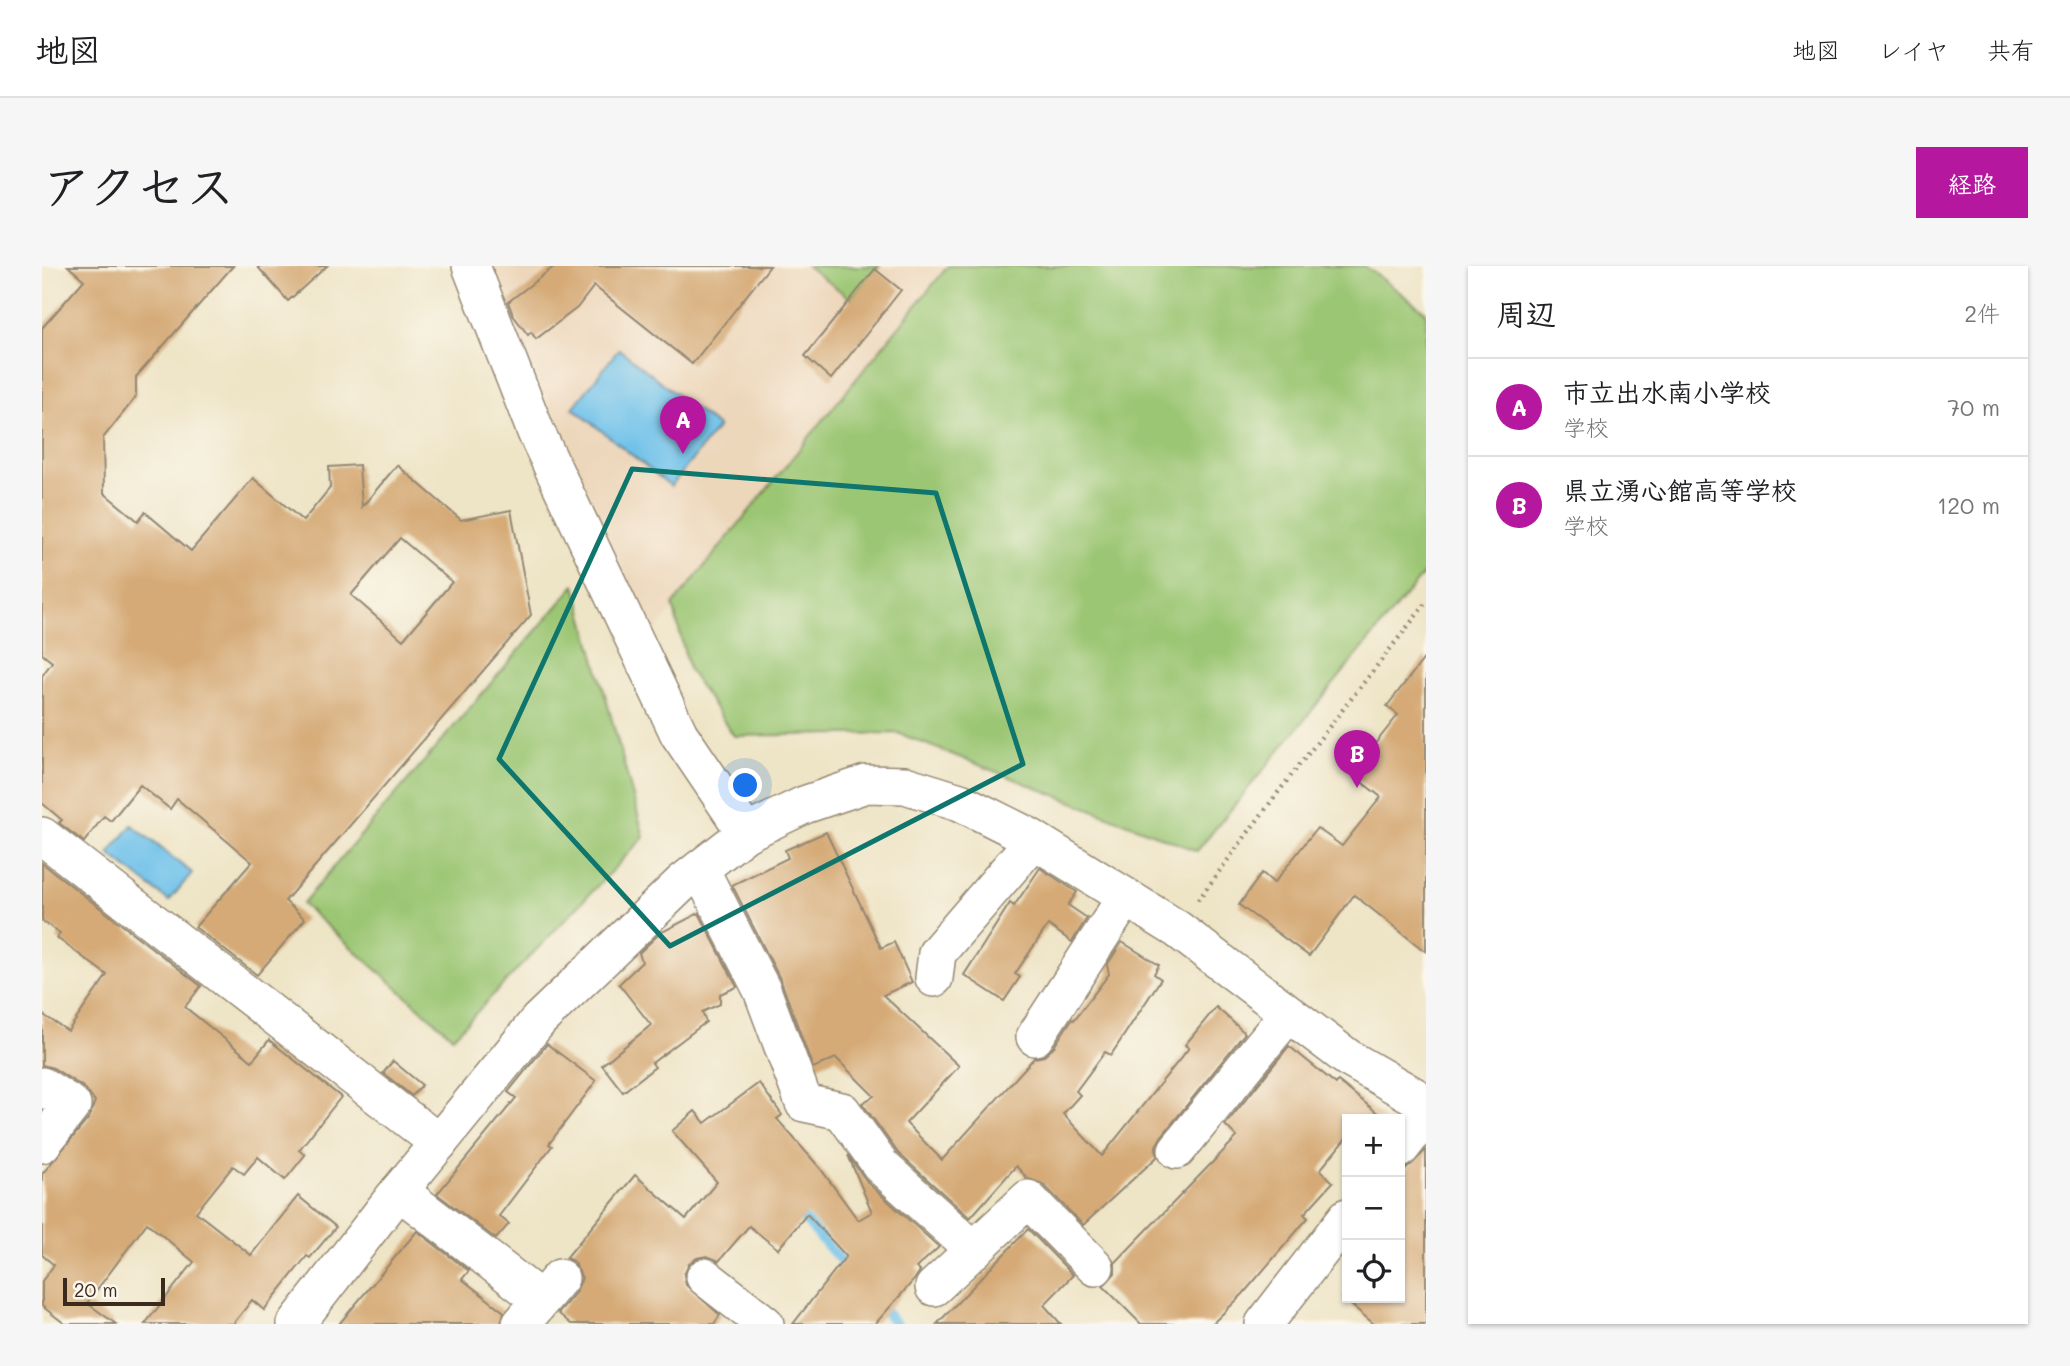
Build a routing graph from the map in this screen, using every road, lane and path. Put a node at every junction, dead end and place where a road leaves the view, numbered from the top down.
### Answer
1 (471, 266) edge
2 (1426, 603) edge
3 (746, 833) junction
4 (42, 836) edge
5 (1034, 840) junction
6 (700, 869) junction
7 (1126, 898) junction
8 (1177, 929) junction
9 (934, 978) dead end
10 (1288, 1014) junction
11 (1035, 1037) dead end
12 (42, 1086) edge
13 (1426, 1103) edge
14 (1426, 1116) edge
15 (1198, 1140) dead end
16 (439, 1143) junction
17 (1405, 1143) edge
18 (42, 1144) edge
19 (399, 1191) junction
20 (1342, 1223) edge
21 (974, 1250) junction
22 (1095, 1267) dead end
23 (705, 1277) dead end
24 (934, 1287) dead end
25 (540, 1300) edge
26 (296, 1324) edge
27 (765, 1324) edge
28 (1264, 1324) edge

1 - 3 street
2 - 8 path
3 - 5 street
3 - 6 street
4 - 16 street
5 - 7 street
5 - 9 street
6 - 16 street
6 - 21 street
7 - 8 street
7 - 11 street
8 - 10 street
10 - 13 street
10 - 15 street
12 - 18 street
14 - 17 street
16 - 19 street
19 - 25 street
19 - 26 street
20 - 28 street
21 - 22 street
21 - 24 street
23 - 27 street

